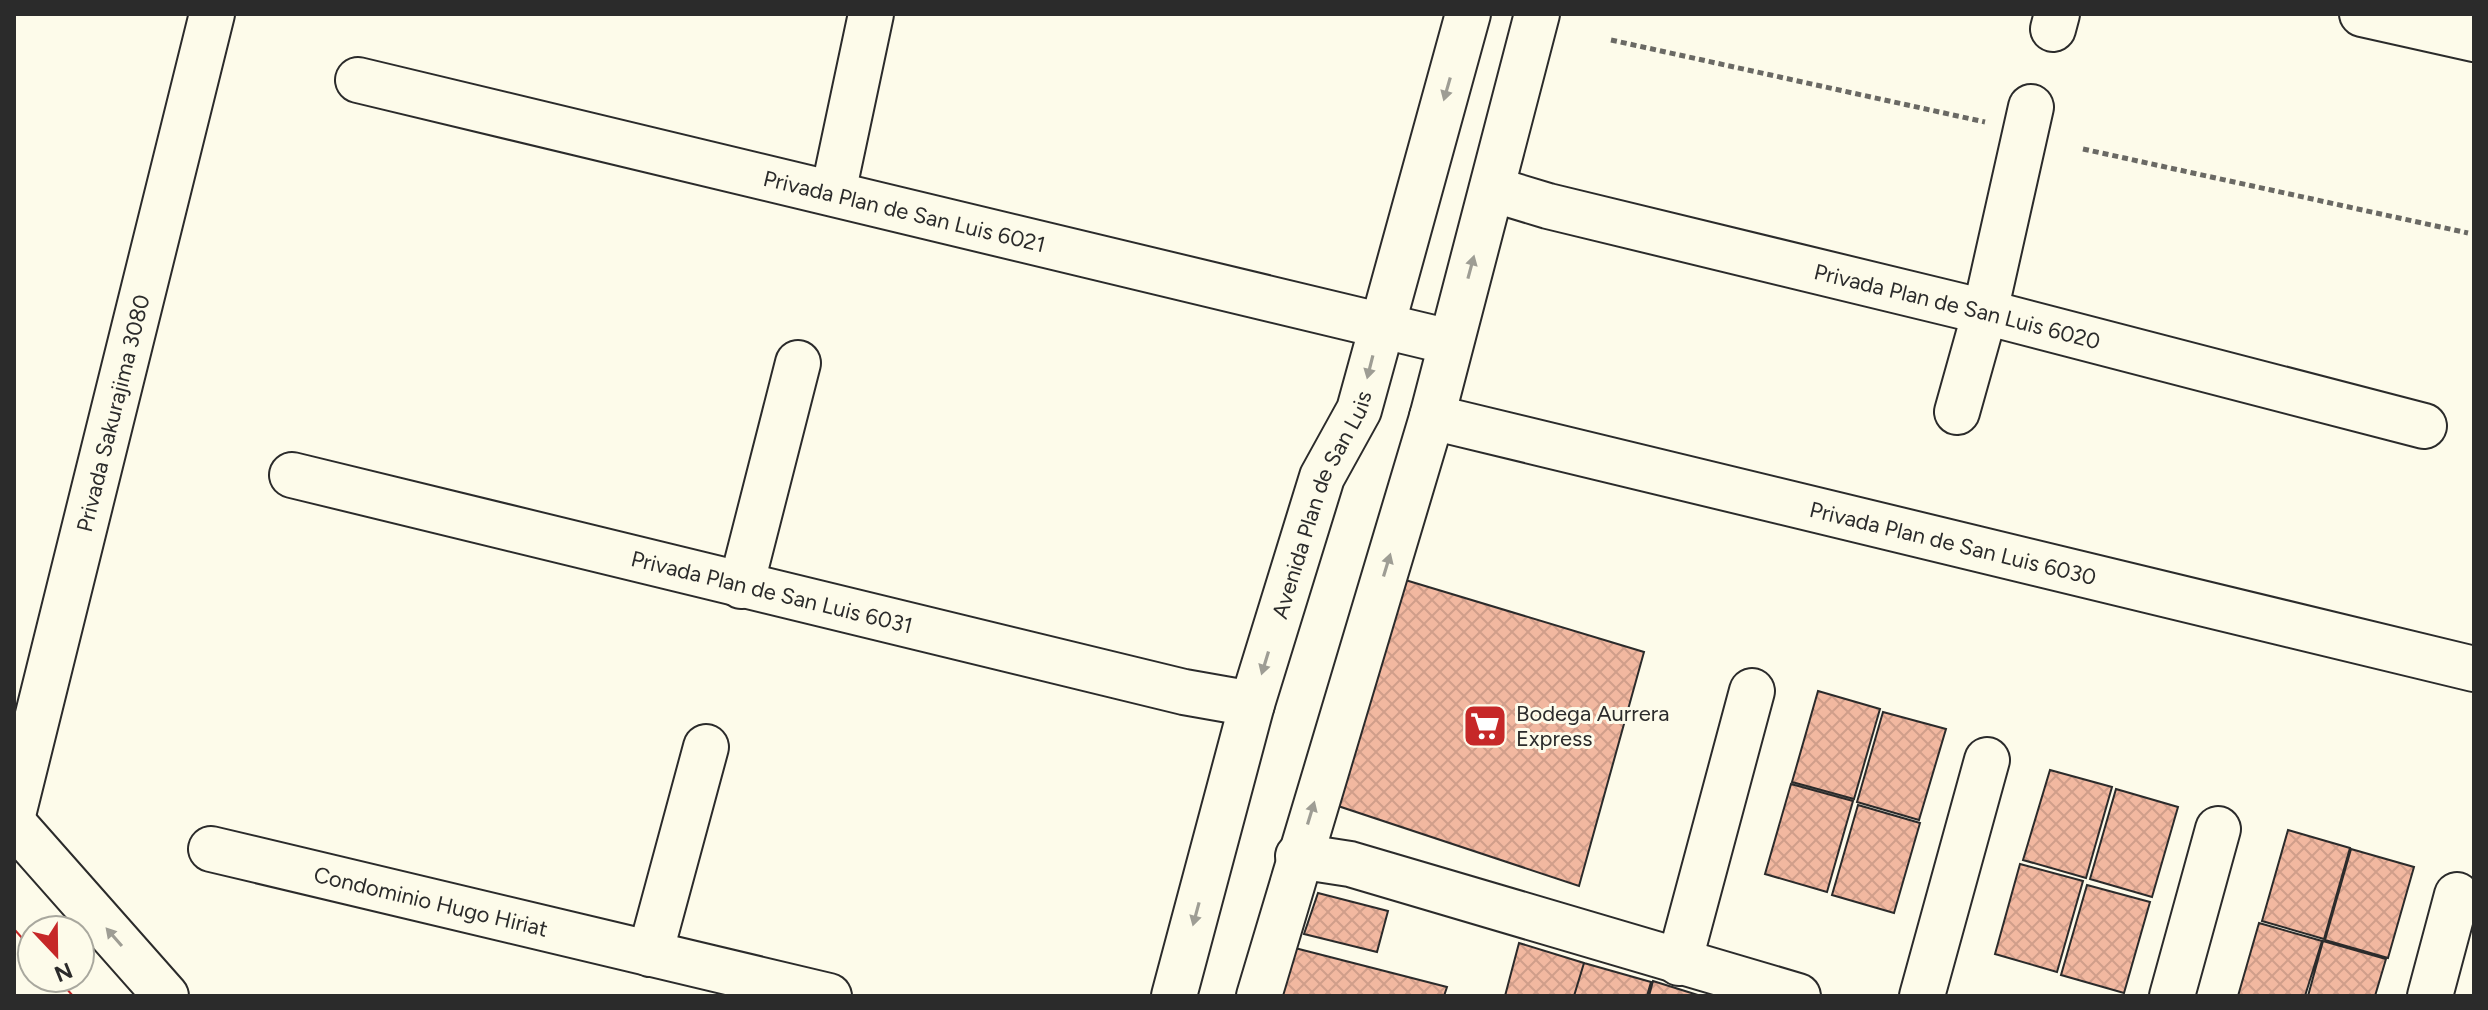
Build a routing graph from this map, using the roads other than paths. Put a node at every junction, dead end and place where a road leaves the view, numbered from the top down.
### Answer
1 (212, 14) edge
2 (871, 14) edge
3 (1468, 14) edge
4 (1537, 14) edge
5 (2362, 14) edge
6 (2474, 39) edge
7 (358, 80) dead end
8 (2013, 115) road end
9 (1492, 189) junction
10 (833, 193) junction
11 (1985, 312) junction
12 (1380, 326) junction
13 (1450, 342) junction
14 (798, 363) dead end
15 (1957, 412) dead end
16 (1432, 417) junction
17 (2424, 426) dead end
18 (292, 475) dead end
19 (741, 586) junction
20 (2474, 669) edge
21 (1752, 691) dead end
22 (1252, 704) junction
23 (706, 747) dead end
24 (1987, 760) dead end
25 (14, 811) edge
26 (14, 824) edge
27 (2218, 829) dead end
28 (211, 849) dead end
29 (1298, 856) junction
30 (2457, 895) dead end
31 (650, 954) junction
32 (1679, 963) junction
33 (166, 996) edge
34 (829, 996) edge
35 (1174, 996) edge
36 (1259, 996) edge
37 (1798, 996) edge
38 (1922, 996) edge
39 (2172, 996) edge
40 (2430, 996) edge

1 - 25 street, Privada Sakurajima 3080
2 - 10 street
3 -> 12 street, Avenida Plan de San Luis
4 - 9 street
5 - 6 street
7 - 10 street, Privada Plan de San Luis 6021
8 - 11 street
9 - 11 street, Privada Plan de San Luis 6020
13 -> 9 street
10 - 12 street, Privada Plan de San Luis 6021
11 - 15 street
11 - 17 street, Privada Plan de San Luis 6020
12 - 13 street, Privada Plan de San Luis 6021
12 -> 22 street, Avenida Plan de San Luis
13 - 16 street
14 - 19 street
16 - 20 street, Privada Plan de San Luis 6030
29 -> 16 street
18 - 19 street, Privada Plan de San Luis 6031
19 - 22 street, Privada Plan de San Luis 6031
21 - 32 street
22 -> 35 street, Avenida Plan de San Luis
23 - 31 street
24 - 38 street
33 -> 26 street
27 - 39 street
28 - 31 street, Condominio Hugo Hiriat
29 - 32 street
29 - 36 street
30 - 40 street
31 - 34 street, Condominio Hugo Hiriat
32 - 37 street

